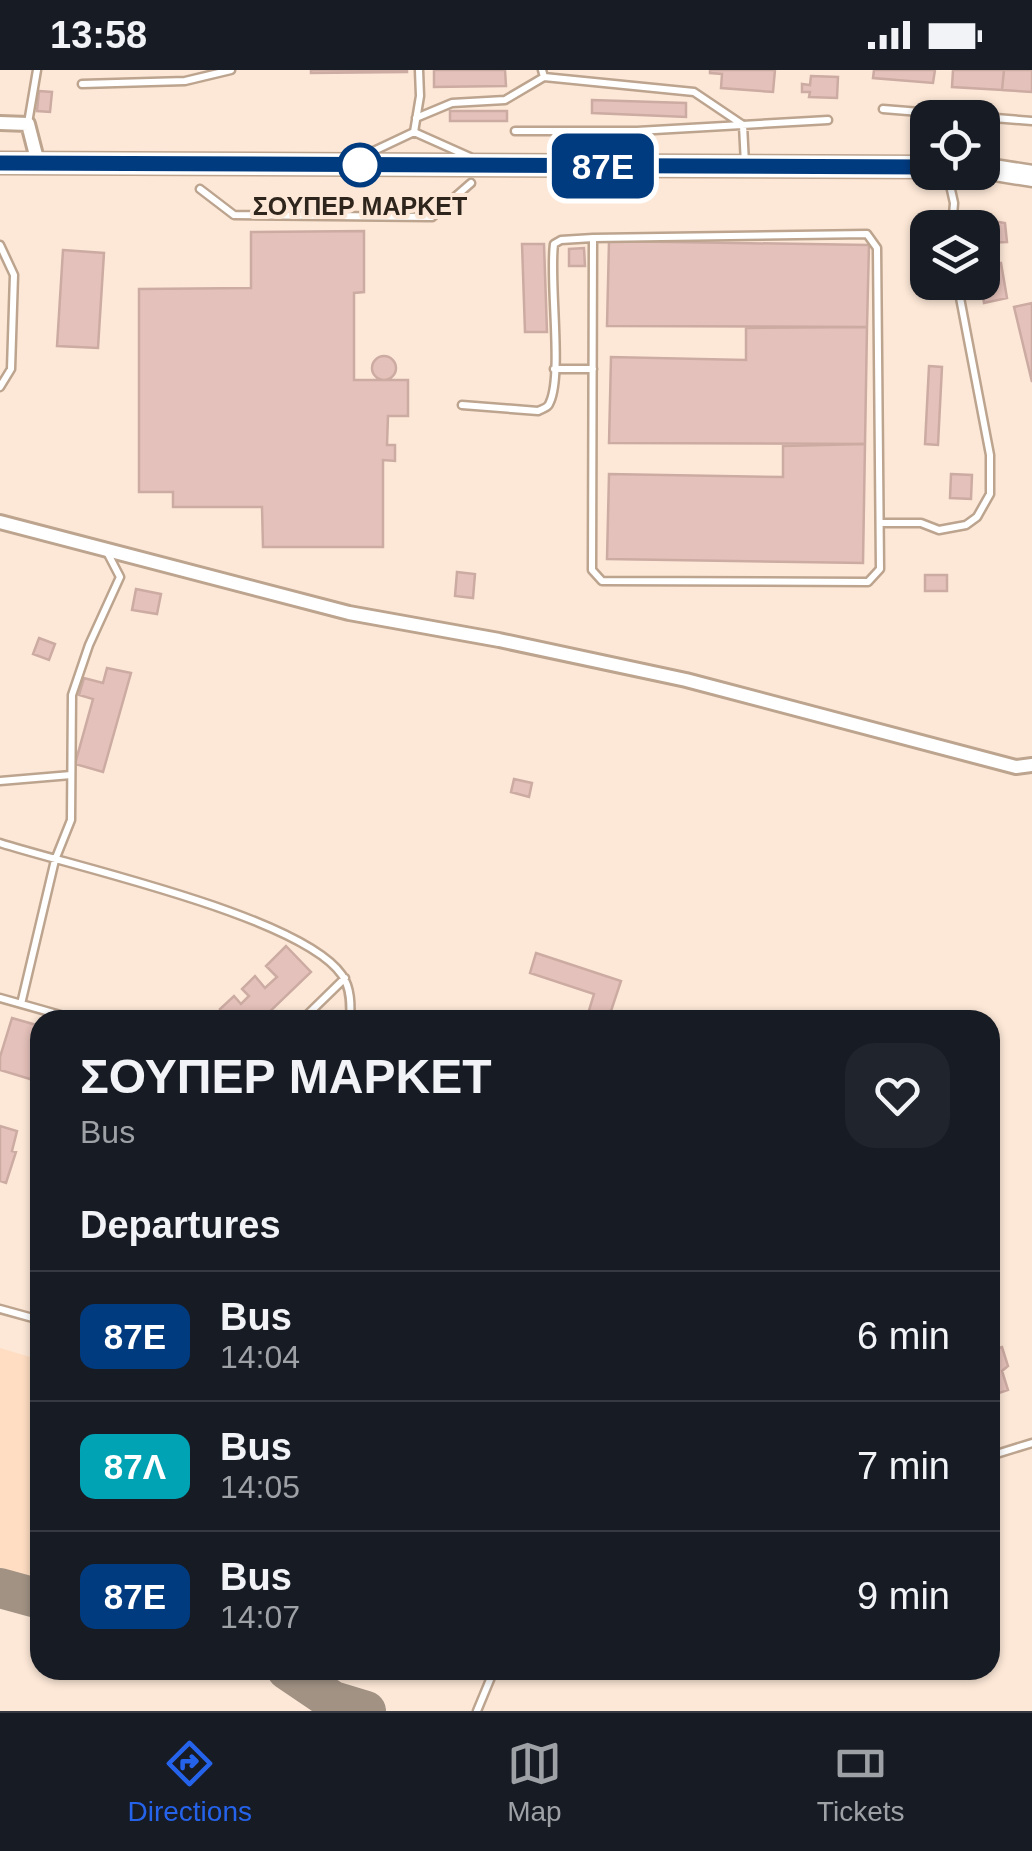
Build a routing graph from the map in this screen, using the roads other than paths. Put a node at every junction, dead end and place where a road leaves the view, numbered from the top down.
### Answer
1 (37, 70) edge
2 (232, 70) edge
3 (419, 70) edge
4 (543, 74) edge
5 (82, 84) dead end
6 (883, 109) dead end
7 (416, 118) junction
8 (828, 120) dead end
9 (1032, 121) edge
10 (0, 123) edge
11 (28, 124) junction
12 (743, 125) junction
13 (515, 131) dead end
14 (414, 132) junction
15 (0, 163) edge
16 (38, 163) junction
17 (345, 165) junction
18 (490, 166) junction
19 (744, 166) junction
20 (910, 167) edge
21 (1000, 171) edge
22 (1032, 176) edge
23 (471, 183) dead end
24 (200, 189) dead end
25 (593, 238) junction
26 (0, 244) edge
27 (960, 300) edge
28 (593, 369) junction
29 (554, 370) junction
30 (0, 387) edge
31 (462, 404) dead end
32 (0, 522) edge
33 (880, 523) junction
34 (107, 552) junction
35 (1032, 765) edge
36 (71, 776) junction
37 (0, 781) edge
38 (0, 843) edge
39 (55, 860) junction
40 (345, 978) junction
41 (0, 998) edge
42 (21, 1004) junction
43 (42, 1010) edge
44 (312, 1010) edge
45 (350, 1010) edge
46 (0, 1309) edge
47 (30, 1317) edge
48 (1032, 1443) edge
49 (1000, 1453) edge
50 (490, 1680) edge
51 (477, 1711) edge

1 - 11 lane
2 - 5 lane
3 - 7 lane
4 - 7 lane
4 - 12 lane
6 - 9 lane
7 - 14 lane
8 - 12 lane
10 - 11 street
11 - 16 street
12 - 13 lane
12 - 19 lane
14 - 17 lane
14 - 18 lane
15 - 16 main road
16 - 17 main road
17 - 18 main road
18 - 19 main road
19 - 20 main road
21 - 22 main road
23 - 24 lane
25 - 28 lane
25 - 29 lane
25 - 33 lane
26 - 30 lane
27 - 33 lane
28 - 29 lane
28 - 33 lane
29 - 31 lane
32 - 34 street
34 - 35 street
34 - 36 lane
36 - 37 lane
36 - 39 lane
38 - 39 lane
39 - 40 lane
39 - 42 lane
40 - 44 lane
40 - 45 lane
41 - 42 lane
42 - 43 lane
46 - 47 lane
48 - 49 lane
50 - 51 lane

